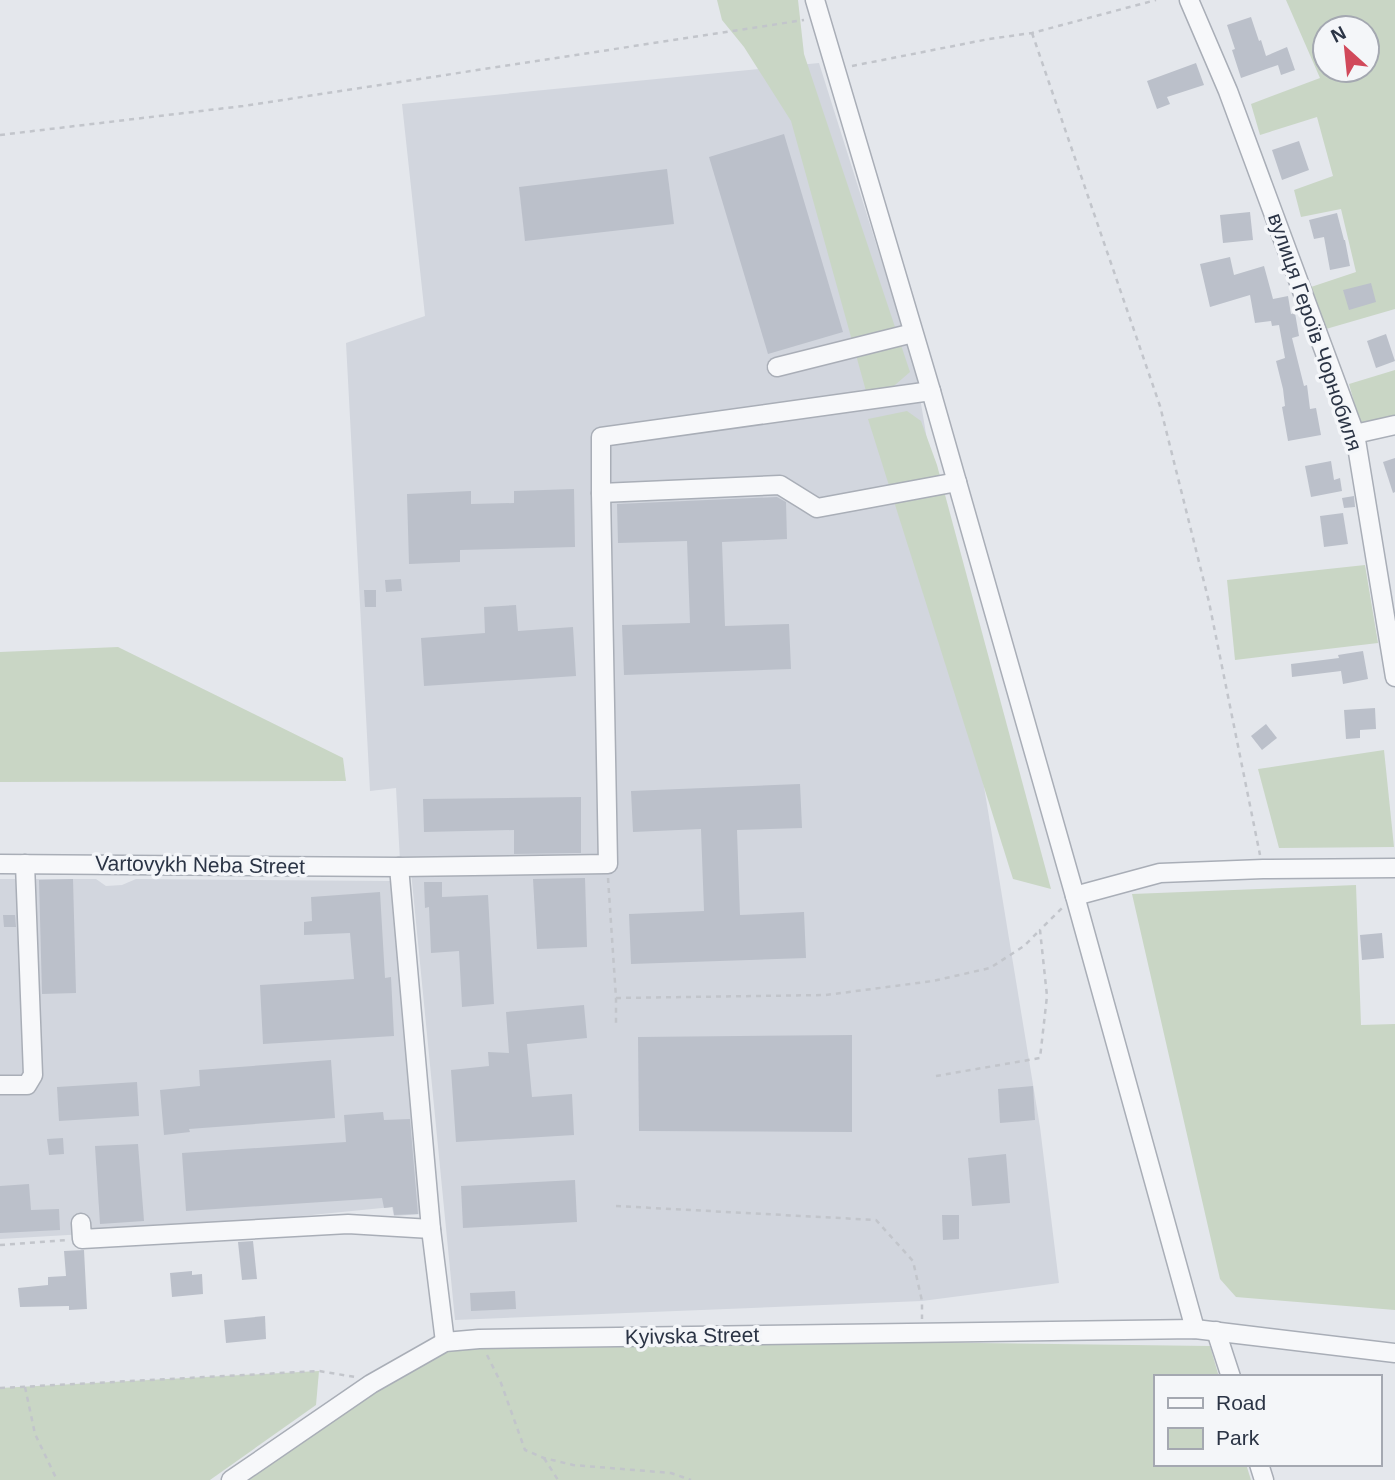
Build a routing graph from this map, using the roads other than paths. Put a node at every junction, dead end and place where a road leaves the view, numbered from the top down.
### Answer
1 (1189, 0) edge
2 (816, 4) edge
3 (913, 333) junction
4 (777, 367) dead end
5 (931, 391) junction
6 (1395, 425) edge
7 (1355, 435) junction
8 (957, 482) junction
9 (601, 493) junction
10 (1395, 677) edge
11 (0, 864) edge
12 (24, 864) junction
13 (399, 867) junction
14 (1395, 868) edge
15 (1075, 896) junction
16 (0, 1085) edge
17 (431, 1229) junction
18 (81, 1231) road end
19 (1195, 1329) junction
20 (1216, 1331) junction
21 (445, 1342) junction
22 (1395, 1353) edge
23 (1230, 1375) edge
24 (230, 1480) edge

1 - 7 street, вулиця Героїв Чорнобиля
2 - 3 street
3 - 4 street
3 - 5 street
5 - 8 street
5 - 9 street
6 - 7 street
7 - 10 street, вулиця Героїв Чорнобиля
8 - 9 street
8 - 15 street
9 - 13 street, Vartovykh Neba Street
11 - 12 street, Vartovykh Neba Street
12 - 13 street, Vartovykh Neba Street
12 - 16 street
13 - 17 street
14 - 15 street
15 - 19 street
17 - 18 street
17 - 21 street
19 - 20 street, Kyivska Street
19 - 21 street, Kyivska Street
20 - 22 street, Kyivska Street
20 - 23 street
21 - 24 street, Kyivska Street

